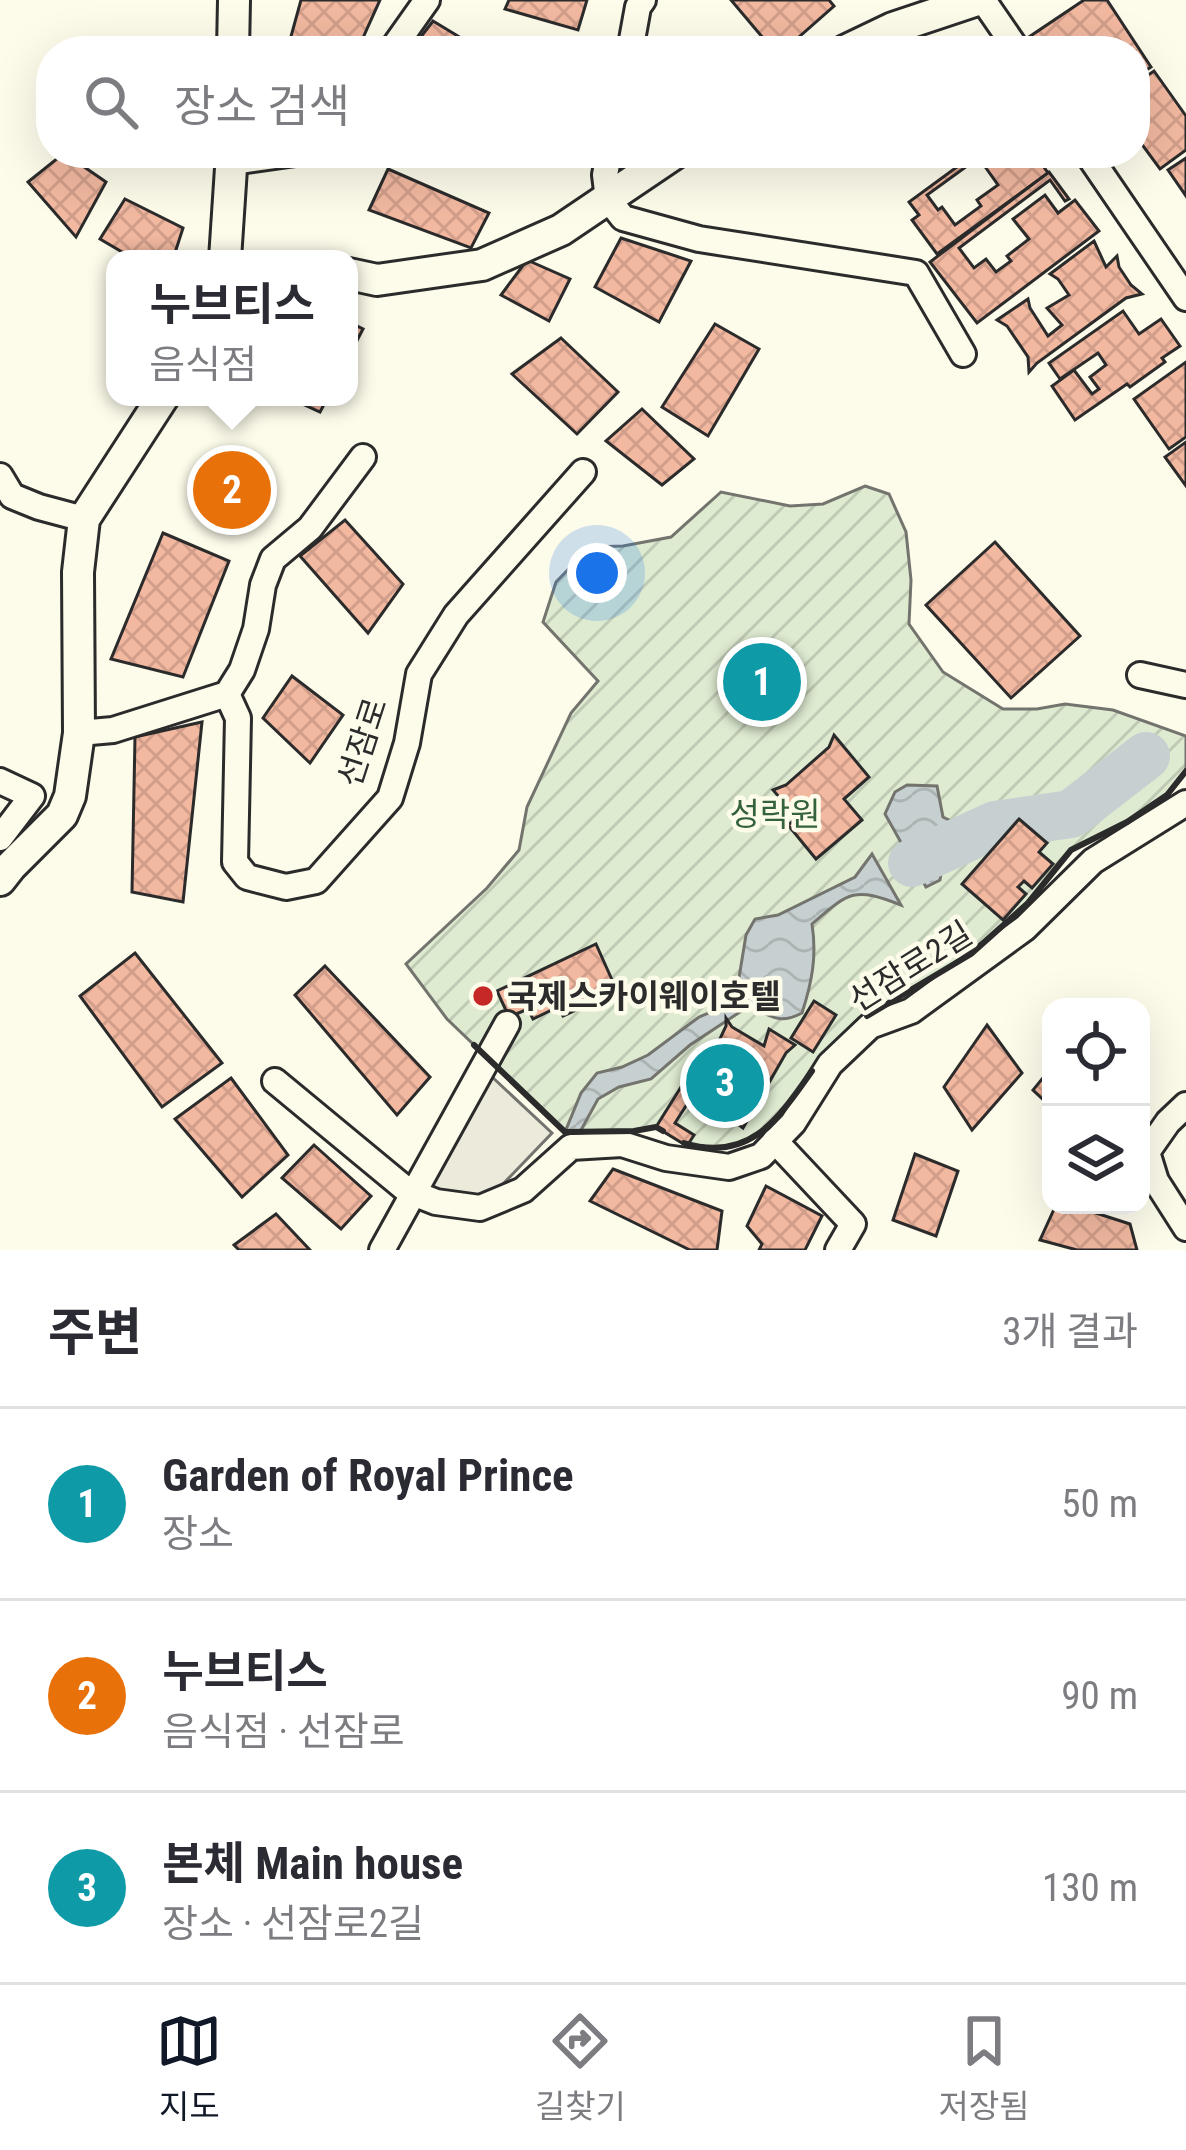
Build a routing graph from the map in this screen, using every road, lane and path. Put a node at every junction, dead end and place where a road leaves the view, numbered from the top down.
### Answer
1 (234, 0) edge
2 (427, 0) edge
3 (643, 0) edge
4 (980, 0) edge
5 (233, 36) edge
6 (402, 36) edge
7 (632, 36) edge
8 (876, 36) edge
9 (1007, 36) edge
10 (231, 168) edge
11 (606, 168) edge
12 (654, 168) edge
13 (1097, 168) edge
14 (608, 200) junction
15 (226, 250) edge
16 (358, 276) edge
17 (1186, 298) edge
18 (962, 354) dead end
19 (157, 406) edge
20 (363, 457) dead end
21 (584, 472) dead end
22 (1, 480) edge
23 (84, 519) junction
24 (1140, 675) dead end
25 (1186, 685) edge
26 (227, 694) junction
27 (79, 733) junction
28 (0, 781) edge
29 (1186, 803) edge
30 (0, 838) edge
31 (0, 880) edge
32 (507, 1024) dead end
33 (275, 1081) dead end
34 (1186, 1106) edge
35 (775, 1142) junction
36 (414, 1194) junction
37 (1186, 1228) edge
38 (382, 1250) edge
39 (838, 1250) edge

1 - 5 street
2 - 6 street
3 - 7 street
4 - 8 street
4 - 9 street
10 - 15 street
11 - 14 street
12 - 14 street
13 - 17 street
14 - 16 street
14 - 18 street
19 - 23 street
20 - 26 street
21 - 26 street, 선잠로
22 - 23 street
23 - 27 street
24 - 25 street
26 - 27 street
27 - 31 street
28 - 30 street
29 - 35 street, 선잠로2길
32 - 36 street
33 - 36 street, 선잠로2길
34 - 37 street
35 - 36 street, 선잠로2길
35 - 39 street
36 - 38 street

